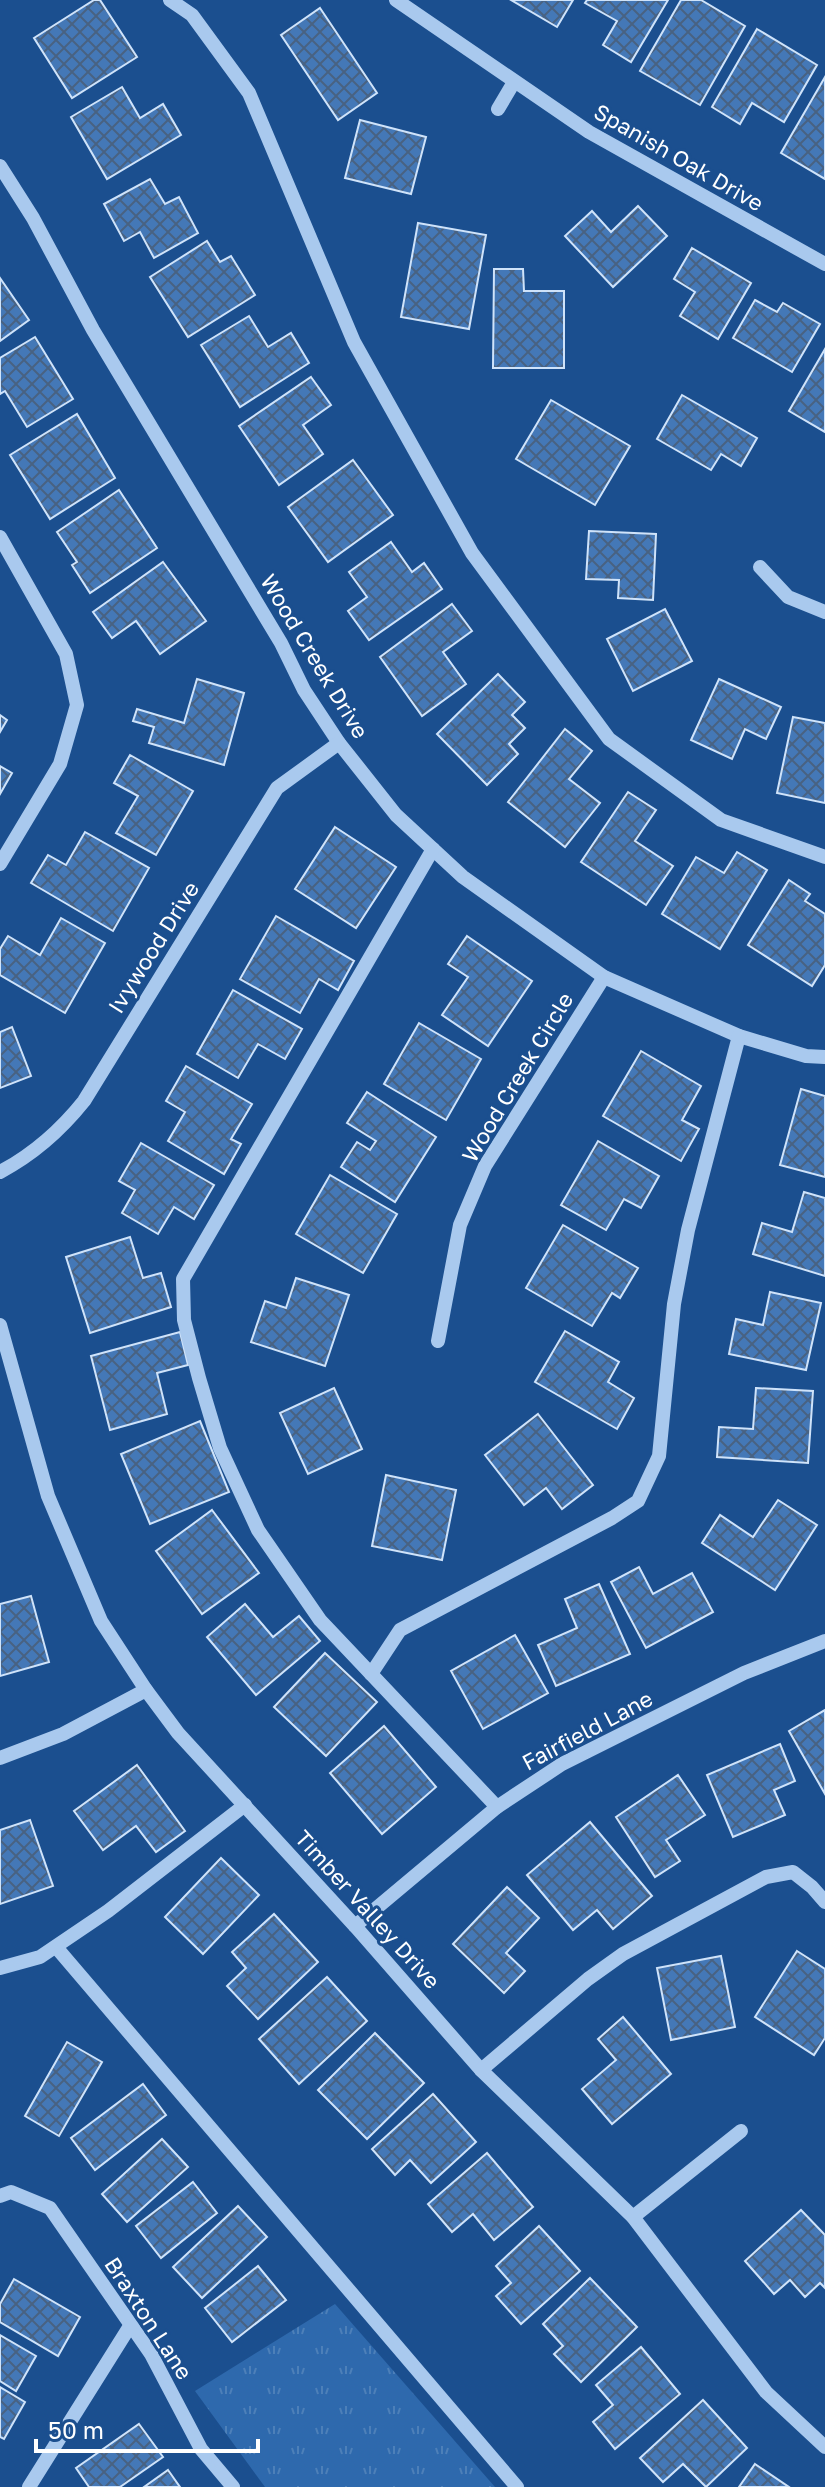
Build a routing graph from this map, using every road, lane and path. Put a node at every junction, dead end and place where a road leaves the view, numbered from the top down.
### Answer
1 (170, 0) edge
2 (396, 0) edge
3 (514, 82) junction
4 (498, 109) dead end
5 (0, 166) edge
6 (825, 264) edge
7 (0, 537) edge
8 (760, 567) dead end
9 (825, 612) edge
10 (339, 743) junction
11 (433, 849) junction
12 (825, 857) edge
13 (0, 864) edge
14 (604, 977) junction
15 (739, 1036) junction
16 (825, 1057) edge
17 (0, 1172) edge
18 (0, 1325) edge
19 (438, 1341) dead end
20 (825, 1641) edge
21 (371, 1674) junction
22 (146, 1690) junction
23 (0, 1758) edge
24 (245, 1805) junction
25 (497, 1807) junction
26 (825, 1902) edge
27 (355, 1926) junction
28 (56, 1947) junction
29 (0, 1968) edge
30 (481, 2070) junction
31 (741, 2131) dead end
32 (5, 2194) edge
33 (633, 2217) junction
34 (130, 2326) junction
35 (825, 2447) edge
36 (29, 2487) edge
37 (233, 2487) edge
38 (517, 2487) edge

1 - 12 street
2 - 3 street, Spanish Oak Drive
3 - 4 street
3 - 6 street, Spanish Oak Drive
5 - 10 street, Wood Creek Drive
7 - 13 street
8 - 9 street
10 - 11 street, Wood Creek Drive
10 - 17 street, Ivywood Drive
11 - 14 street, Wood Creek Drive
11 - 21 street
14 - 15 street, Wood Creek Drive
14 - 19 street, Wood Creek Circle
15 - 16 street, Wood Creek Drive
15 - 21 street
18 - 22 street, Timber Valley Drive
20 - 25 street, Fairfield Lane
21 - 25 street
22 - 23 street
22 - 24 street, Timber Valley Drive
24 - 27 street, Timber Valley Drive
24 - 28 street
25 - 27 street, Fairfield Lane
26 - 30 street
27 - 30 street, Timber Valley Drive
28 - 29 street
28 - 38 street
30 - 33 street, Timber Valley Drive
31 - 33 street
32 - 34 street, Braxton Lane
33 - 35 street, Timber Valley Drive
34 - 36 street
34 - 37 street, Braxton Lane

